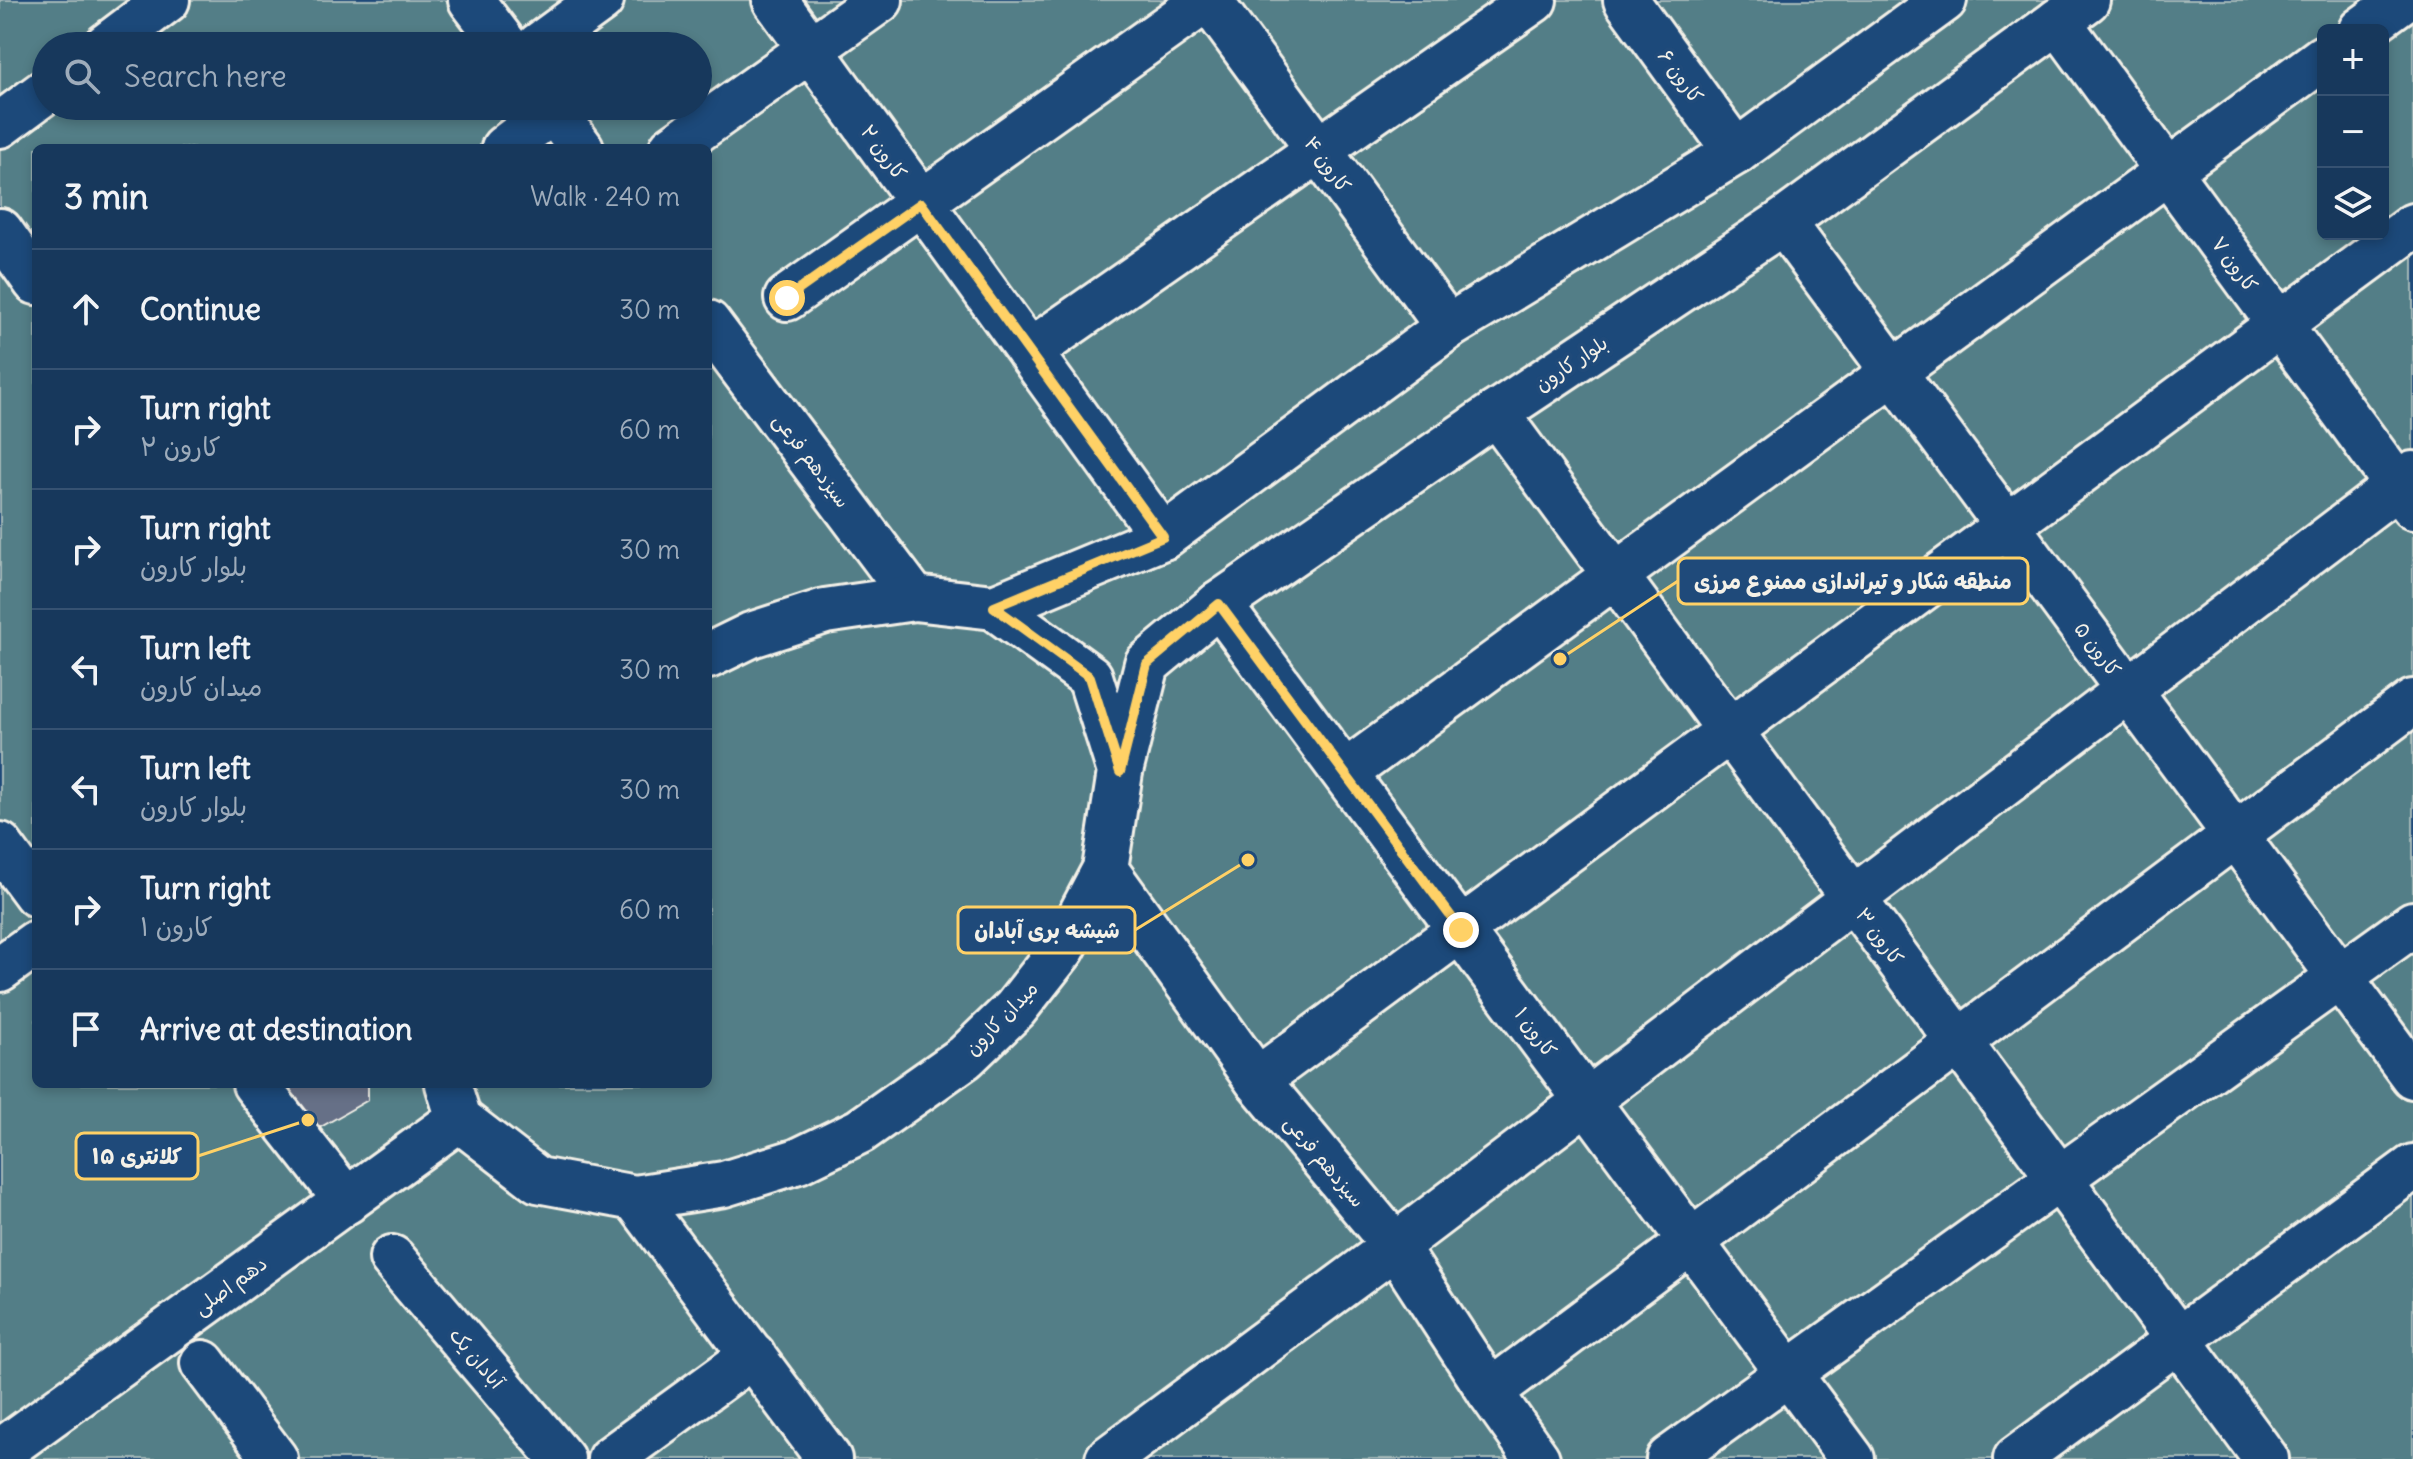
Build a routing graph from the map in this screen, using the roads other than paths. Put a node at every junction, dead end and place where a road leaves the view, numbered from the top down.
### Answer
1 (167, 0) edge
2 (471, 0) edge
3 (601, 0) edge
4 (775, 0) edge
5 (880, 0) edge
6 (1208, 0) edge
7 (1534, 0) edge
8 (1626, 0) edge
9 (1944, 0) edge
10 (2402, 0) edge
11 (2072, 11) edge
12 (2369, 24) edge
13 (125, 32) edge
14 (495, 32) edge
15 (557, 32) edge
16 (810, 50) junction
17 (2317, 62) edge
18 (32, 101) edge
19 (538, 120) edge
20 (561, 120) edge
21 (711, 120) edge
22 (712, 120) edge
23 (0, 125) edge
24 (509, 144) edge
25 (578, 144) edge
26 (678, 144) edge
27 (1319, 150) junction
28 (1736, 152) junction
29 (2168, 171) junction
30 (921, 203) junction
31 (1783, 222) junction
32 (2413, 226) edge
33 (3, 241) edge
34 (32, 277) edge
35 (787, 298) dead end
36 (2279, 325) junction
37 (1448, 327) junction
38 (712, 328) edge
39 (1029, 352) junction
40 (1894, 372) junction
41 (1496, 413) junction
42 (2408, 489) edge
43 (2008, 526) junction
44 (1163, 537) junction
45 (1615, 576) junction
46 (914, 598) junction
47 (1219, 604) junction
48 (994, 607) junction
49 (712, 654) edge
50 (2129, 689) junction
51 (2413, 702) edge
52 (1730, 731) junction
53 (1120, 772) junction
54 (1345, 773) junction
55 (2235, 834) junction
56 (0, 845) edge
57 (1105, 869) junction
58 (32, 889) edge
59 (1853, 899) junction
60 (2413, 924) edge
61 (1461, 930) junction
62 (32, 946) edge
63 (0, 969) edge
64 (2340, 977) junction
65 (1958, 1042) junction
66 (2413, 1076) edge
67 (1257, 1080) junction
68 (258, 1088) edge
69 (1587, 1101) junction
70 (454, 1102) edge
71 (2413, 1167) edge
72 (2059, 1179) junction
73 (635, 1198) junction
74 (347, 1201) junction
75 (1691, 1241) junction
76 (1395, 1246) junction
77 (392, 1258) dead end
78 (2178, 1340) junction
79 (753, 1355) junction
80 (203, 1363) dead end
81 (1789, 1373) junction
82 (1490, 1392) junction
83 (0, 1452) edge
84 (275, 1459) edge
85 (562, 1459) edge
86 (610, 1459) edge
87 (829, 1459) edge
88 (1108, 1459) edge
89 (1537, 1459) edge
90 (1669, 1459) edge
91 (1852, 1459) edge
92 (2016, 1459) edge
93 (2266, 1459) edge

1 - 13 street
2 - 14 street
3 - 15 street
4 - 16 street, کارون ۲
5 - 16 street
6 - 27 street, کارون ۴
6 - 30 street
7 - 27 street
8 - 28 street, کارون ۶
9 - 28 street
10 - 12 street
11 - 29 street, کارون ۷
11 - 31 street, بلوار کارون
16 - 22 street
16 - 30 street, کارون ۲
17 - 29 street
18 - 23 street
19 - 24 street
20 - 25 street
21 - 26 street
27 - 37 street, کارون ۴
27 - 39 street
28 - 37 street
29 - 36 street, کارون ۷
29 - 40 street
30 - 35 street
30 - 39 street, کارون ۲
31 - 40 street, کارون ۵
31 - 41 street, بلوار کارون
32 - 36 street
33 - 34 street
36 - 42 street, کارون ۷
36 - 43 street
37 - 44 street
38 - 46 street, سیزدهم فرعی
39 - 44 street, کارون ۲
40 - 43 street, کارون ۵
40 - 45 street
41 - 45 street, کارون ۳
41 - 47 street, بلوار کارون
42 - 50 street
43 - 50 street, کارون ۵
43 - 52 street
44 - 48 street
45 - 52 street, کارون ۳
45 - 54 street
46 - 48 street, میدان کارون
46 - 49 street, میدان کارون
47 - 53 street, بلوار کارون
47 - 54 street, کارون ۱
48 - 53 street, میدان کارون
50 - 55 street, کارون ۵
50 - 59 street
51 - 55 street
52 - 59 street, کارون ۳
52 - 61 street
53 - 57 street, میدان کارون
54 - 61 street, کارون ۱
55 - 64 street, کارون ۵
55 - 65 street
56 - 58 street
57 - 67 street, سیزدهم فرعی
57 - 73 street, میدان کارون
59 - 65 street, کارون ۳
59 - 69 street
60 - 64 street
61 - 67 street
61 - 69 street, کارون ۱
62 - 63 street
64 - 66 street, کارون ۵
64 - 72 street
65 - 72 street, کارون ۳
65 - 75 street
67 - 76 street, سیزدهم فرعی
68 - 74 street
69 - 75 street, کارون ۱
69 - 76 street
70 - 73 street, میدان کارون
70 - 74 street, دهم اصلی
71 - 78 street
72 - 78 street, کارون ۳
72 - 81 street
73 - 79 street
74 - 83 street, دهم اصلی
75 - 81 street, کارون ۱
75 - 82 street
76 - 82 street, سیزدهم فرعی
76 - 88 street
77 - 85 street, آبادان یک
78 - 92 street
78 - 93 street, کارون ۳
79 - 86 street
79 - 87 street
80 - 84 street
81 - 90 street
81 - 91 street, کارون ۱
82 - 89 street, سیزدهم فرعی

